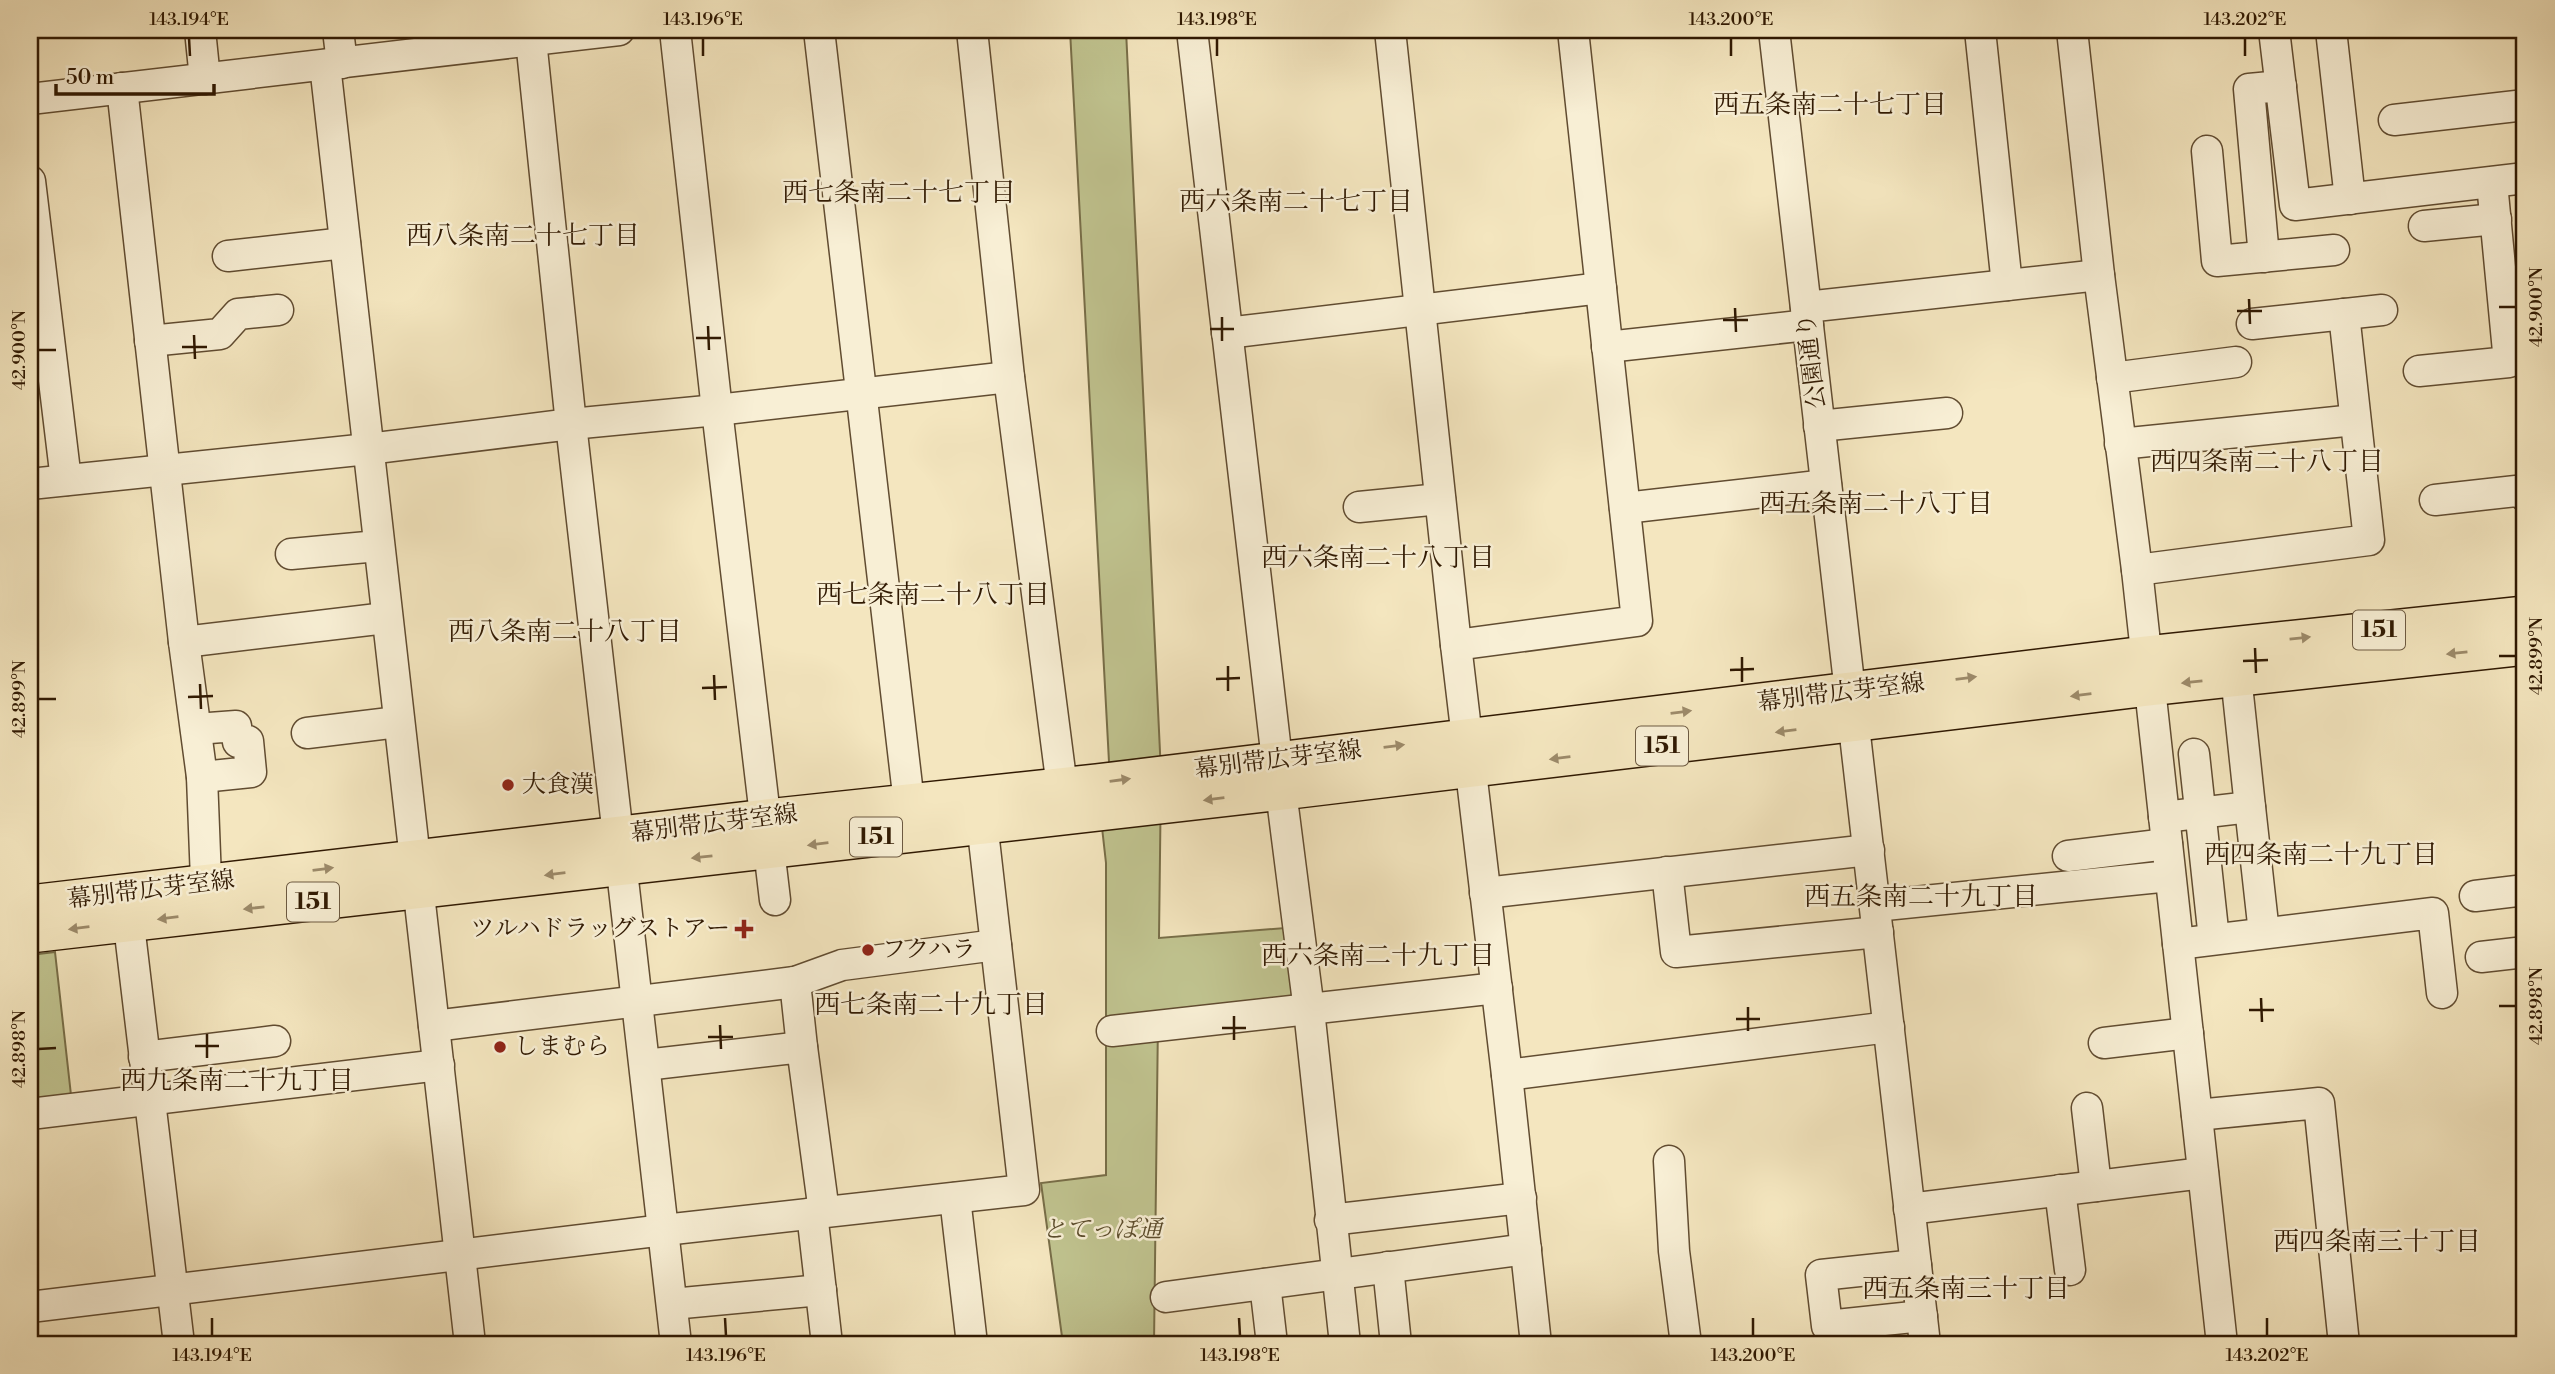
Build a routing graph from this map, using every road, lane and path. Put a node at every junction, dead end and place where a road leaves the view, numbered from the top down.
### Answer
1 (200, 30) edge
2 (338, 30) edge
3 (619, 30) edge
4 (675, 30) edge
5 (819, 30) edge
6 (972, 30) edge
7 (1192, 30) edge
8 (1390, 30) edge
9 (1573, 30) edge
10 (1774, 30) edge
11 (1980, 30) edge
12 (2072, 30) edge
13 (2274, 30) edge
14 (2331, 30) edge
15 (537, 36) edge
16 (453, 39) edge
17 (334, 64) junction
18 (205, 79) junction
19 (2281, 86) junction
20 (122, 88) junction
21 (30, 99) edge
22 (2525, 105) edge
23 (2394, 120) dead end
24 (2207, 151) dead end
25 (2525, 178) edge
26 (30, 181) edge
27 (2493, 183) junction
28 (2350, 199) junction
29 (2496, 219) junction
30 (2424, 226) dead end
31 (345, 243) junction
32 (2334, 250) dead end
33 (228, 256) dead end
34 (2264, 257) junction
35 (2099, 275) junction
36 (2007, 285) junction
37 (1601, 288) junction
38 (278, 310) dead end
39 (1420, 310) junction
40 (2382, 310) dead end
41 (2344, 314) junction
42 (1807, 316) junction
43 (2252, 324) dead end
44 (1227, 333) junction
45 (150, 341) junction
46 (1607, 347) junction
47 (2236, 362) dead end
48 (2419, 370) dead end
49 (1009, 377) junction
50 (2112, 378) junction
51 (862, 394) junction
52 (717, 410) junction
53 (1947, 413) dead end
54 (2355, 420) junction
55 (571, 424) junction
56 (1819, 426) junction
57 (2120, 443) junction
58 (368, 449) junction
59 (164, 469) junction
60 (66, 480) junction
61 (30, 484) edge
62 (1826, 485) junction
63 (2525, 496) edge
64 (1440, 499) junction
65 (2435, 500) dead end
66 (1359, 507) dead end
67 (1625, 508) junction
68 (378, 546) junction
69 (291, 554) dead end
70 (2137, 570) junction
71 (2525, 615) edge
72 (386, 618) junction
73 (184, 642) junction
74 (1456, 645) junction
75 (2525, 646) edge
76 (2234, 662) junction
77 (2147, 671) junction
78 (1852, 707) junction
79 (398, 722) junction
80 (196, 729) junction
81 (307, 733) dead end
82 (1469, 753) junction
83 (2194, 754) dead end
84 (1280, 775) junction
85 (202, 776) junction
86 (1062, 787) junction
87 (909, 803) junction
88 (2250, 807) junction
89 (981, 810) junction
90 (2200, 813) junction
91 (2165, 831) junction
92 (768, 834) junction
93 (621, 850) junction
94 (1868, 850) junction
95 (2068, 856) dead end
96 (1667, 872) junction
97 (417, 874) junction
98 (2170, 876) junction
99 (2525, 890) edge
100 (1485, 893) junction
101 (2475, 896) dead end
102 (207, 898) junction
103 (775, 900) dead end
104 (30, 904) edge
105 (127, 907) junction
106 (1876, 919) junction
107 (2264, 933) junction
108 (30, 934) edge
109 (2214, 939) junction
110 (2178, 944) junction
111 (996, 945) junction
112 (2525, 952) edge
113 (2481, 957) dead end
114 (795, 982) junction
115 (1497, 988) junction
116 (2442, 993) dead end
117 (638, 1000) junction
118 (1309, 1010) junction
119 (434, 1026) junction
120 (1889, 1027) junction
121 (1112, 1031) dead end
122 (2188, 1033) junction
123 (275, 1041) dead end
124 (2104, 1043) dead end
125 (802, 1047) junction
126 (144, 1057) junction
127 (439, 1065) junction
128 (645, 1065) junction
129 (1507, 1075) junction
130 (149, 1099) junction
131 (2087, 1108) dead end
132 (30, 1114) edge
133 (2197, 1115) junction
134 (1669, 1161) dead end
135 (2203, 1173) junction
136 (2096, 1186) junction
137 (2060, 1190) junction
138 (955, 1198) junction
139 (1521, 1198) junction
140 (1909, 1209) junction
141 (818, 1212) junction
142 (1330, 1220) junction
143 (664, 1230) junction
144 (1526, 1249) junction
145 (460, 1257) junction
146 (1916, 1265) junction
147 (1388, 1267) junction
148 (2070, 1270) dead end
149 (1337, 1273) junction
150 (1265, 1284) junction
151 (821, 1290) junction
152 (173, 1291) junction
153 (1166, 1297) dead end
154 (672, 1304) junction
155 (30, 1307) edge
156 (1923, 1330) edge
157 (179, 1344) edge
158 (470, 1344) edge
159 (676, 1344) edge
160 (827, 1344) edge
161 (972, 1344) edge
162 (1272, 1344) edge
163 (1345, 1344) edge
164 (1396, 1344) edge
165 (1536, 1344) edge
166 (1686, 1344) edge
167 (2222, 1344) edge
168 (2344, 1344) edge

1 - 18 street
2 - 17 street
3 - 15 street
4 - 52 street
5 - 51 street
6 - 49 street
7 - 44 street
8 - 39 street
9 - 37 street
10 - 42 street, 公園通り
11 - 36 street
12 - 35 street
13 - 19 street
14 - 28 street
15 - 16 street
15 - 55 street
16 - 17 street
17 - 18 street
17 - 31 street
18 - 20 street
19 - 28 street
19 - 34 street
20 - 21 street
20 - 45 street
22 - 23 street
24 - 34 street
25 - 27 street
26 - 60 street
27 - 28 street
27 - 29 street
29 - 30 street
29 - 48 street
31 - 33 street
31 - 58 street
32 - 34 street
35 - 36 street
35 - 50 street
36 - 42 street
37 - 39 street
37 - 46 street
38 - 45 street
39 - 44 street
39 - 64 street
40 - 41 street
41 - 43 street
41 - 54 street
42 - 46 street
42 - 56 street, 公園通り
44 - 84 street
45 - 59 street
46 - 67 street
47 - 50 street
49 - 51 street
49 - 86 street
50 - 57 street
51 - 52 street
51 - 87 street
52 - 55 street
52 - 92 street
53 - 56 street
54 - 57 street
54 - 70 street
55 - 58 street
55 - 93 street
56 - 62 street, 公園通り
57 - 70 street
58 - 59 street
58 - 68 street
59 - 60 street
59 - 73 street
60 - 61 street
62 - 67 street
62 - 78 street, 公園通り
63 - 65 street
64 - 66 street
64 - 74 street
67 - 74 street
68 - 69 street
68 - 72 street
70 - 77 street
76 -> 71 main road, 幕別帯広芽室線 / 151
72 - 73 street
72 - 79 street
73 - 80 street
74 - 82 street
75 -> 76 main road, 幕別帯広芽室線 / 151
76 - 77 main road, 幕別帯広芽室線 / 151
76 - 88 street
77 - 78 main road, 幕別帯広芽室線 / 151
77 - 91 street
78 - 82 main road, 幕別帯広芽室線 / 151
78 - 94 street, 公園通り
79 - 81 street
79 - 97 street
80 - 85 street
80 - 85 street
82 - 84 main road, 幕別帯広芽室線 / 151
82 - 100 street
83 - 90 street
86 -> 84 main road, 幕別帯広芽室線 / 151
84 -> 89 main road, 幕別帯広芽室線 / 151
84 - 118 street
85 - 102 street
86 - 89 main road, 幕別帯広芽室線 / 151
87 - 89 main road, 幕別帯広芽室線 / 151
87 - 92 main road, 幕別帯広芽室線 / 151
88 - 90 street
88 - 107 street
89 -> 92 main road, 幕別帯広芽室線 / 151
89 - 111 street
90 - 91 street
90 - 109 street
91 - 95 street
91 - 98 street
92 - 93 main road, 幕別帯広芽室線 / 151
92 - 103 street
93 - 97 main road, 幕別帯広芽室線 / 151
93 - 117 street
94 - 96 street
94 - 106 street, 公園通り
96 - 100 street
96 - 106 street
97 - 102 main road, 幕別帯広芽室線 / 151
97 - 119 street
98 - 106 street
98 - 110 street
99 - 101 street
100 - 115 street
102 - 105 main road, 幕別帯広芽室線 / 151
104 - 105 main road, 幕別帯広芽室線 / 151
105 -> 108 main road, 幕別帯広芽室線 / 151
105 - 126 street
106 - 120 street, 公園通り
107 - 109 street
107 - 116 street
109 - 110 street
110 - 122 street
111 - 114 street
111 - 138 street
112 - 113 street
114 - 117 street
114 - 125 street
115 - 118 street
115 - 129 street
117 - 119 street
117 - 128 street
118 - 121 street
118 - 142 street
119 - 127 street
120 - 129 street
120 - 140 street, 公園通り
122 - 124 street
122 - 133 street
123 - 126 street
125 - 128 street
125 - 141 street
126 - 130 street
127 - 130 street
127 - 145 street
128 - 143 street
129 - 139 street
130 - 132 street
130 - 152 street
131 - 136 street
133 - 135 street
133 - 168 street
134 - 166 street
135 - 136 street
135 - 167 street
136 - 137 street
137 - 140 street
137 - 148 street
138 - 141 street
138 - 161 street
139 - 142 street
139 - 144 street
140 - 146 street, 公園通り
141 - 143 street
141 - 151 street
142 - 149 street
143 - 145 street
143 - 154 street
144 - 147 street
144 - 165 street
145 - 152 street
145 - 158 street
146 - 156 street, 公園通り
146 - 156 street
147 - 149 street
147 - 164 street
149 - 150 street
149 - 163 street
150 - 153 street
150 - 162 street
151 - 154 street
151 - 160 street
152 - 155 street
152 - 157 street
154 - 159 street

